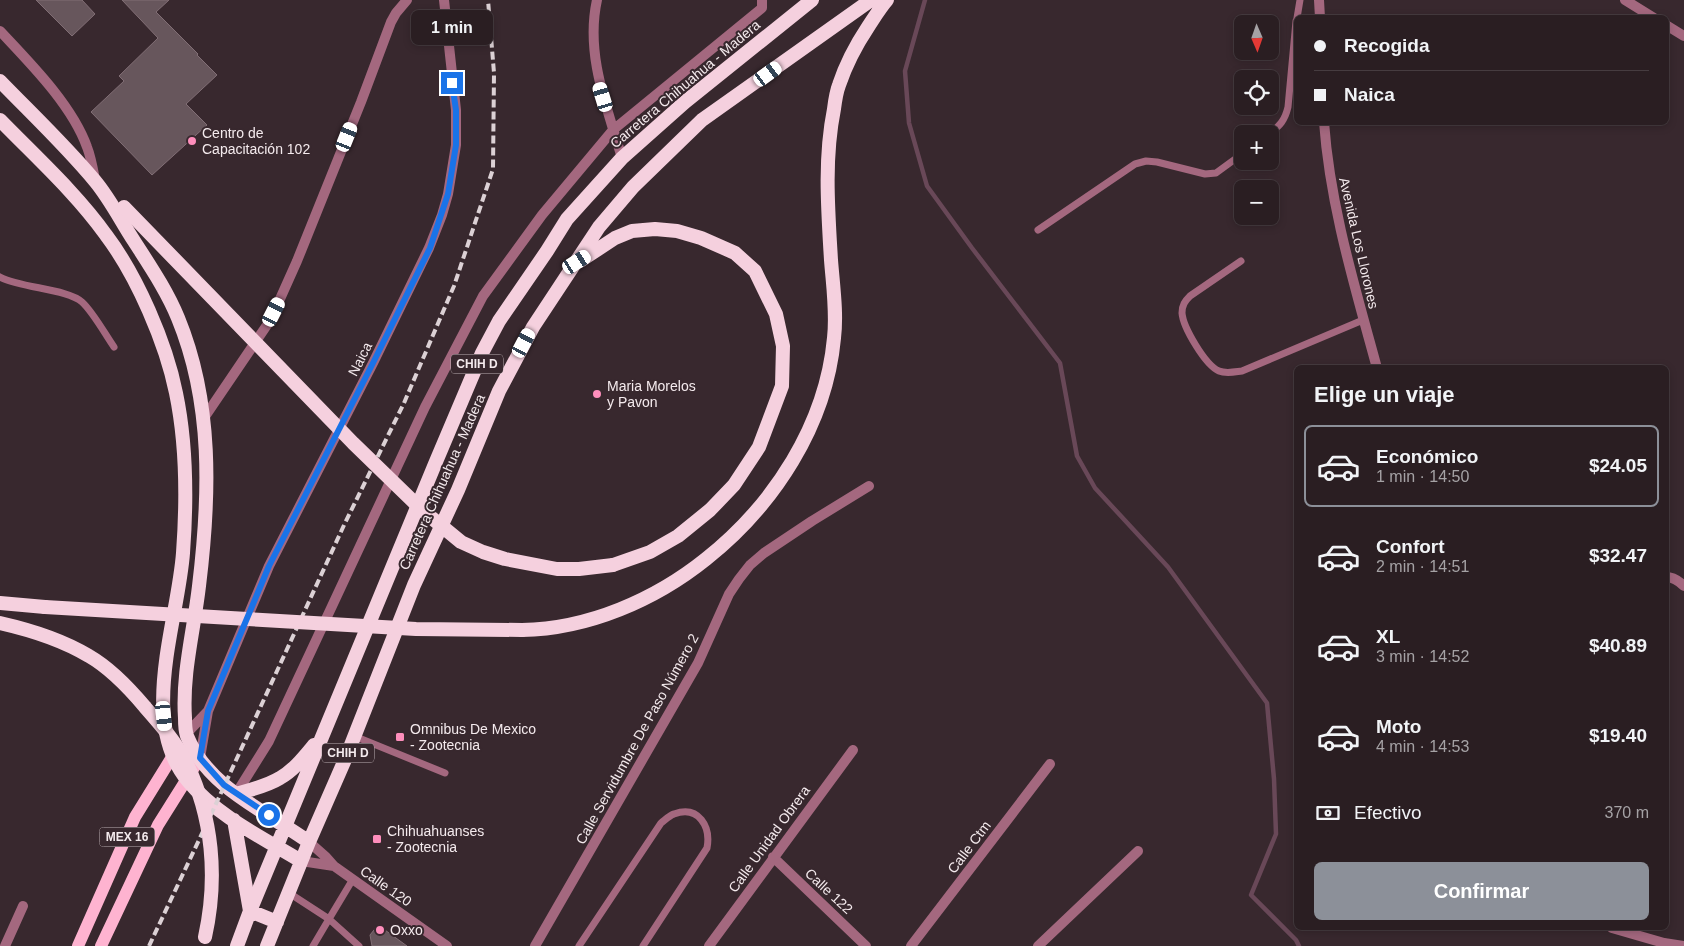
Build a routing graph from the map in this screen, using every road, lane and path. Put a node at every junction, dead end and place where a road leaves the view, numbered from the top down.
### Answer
1 (408, 0) edge
2 (444, 0) edge
3 (598, 0) edge
4 (762, 0) edge
5 (812, 0) edge
6 (871, 0) edge
7 (887, 0) edge
8 (1300, 0) edge
9 (1318, 0) edge
10 (1625, 0) edge
11 (1297, 15) edge
12 (1320, 15) edge
13 (1649, 15) edge
14 (1669, 27) edge
15 (0, 30) edge
16 (1684, 36) edge
17 (1294, 41) edge
18 (0, 81) edge
19 (0, 120) edge
20 (1324, 125) edge
21 (1279, 127) edge
22 (613, 130) junction
23 (622, 158) junction
24 (1234, 160) edge
25 (99, 186) junction
26 (1038, 230) dead end
27 (1241, 261) dead end
28 (577, 262) junction
29 (0, 277) edge
30 (1362, 320) junction
31 (114, 347) dead end
32 (1376, 365) edge
33 (204, 418) junction
34 (869, 486) dead end
35 (1669, 577) edge
36 (1684, 586) edge
37 (0, 603) edge
38 (0, 623) edge
39 (208, 711) junction
40 (186, 734) junction
41 (323, 735) junction
42 (354, 736) junction
43 (853, 750) dead end
44 (173, 755) junction
45 (200, 758) junction
46 (1050, 764) dead end
47 (445, 773) dead end
48 (187, 780) junction
49 (236, 794) junction
50 (234, 820) junction
51 (286, 826) junction
52 (309, 842) junction
53 (278, 847) junction
54 (1138, 851) dead end
55 (773, 857) junction
56 (301, 861) junction
57 (334, 866) junction
58 (353, 880) junction
59 (289, 893) junction
60 (22, 906) dead end
61 (250, 911) junction
62 (328, 919) junction
63 (277, 922) junction
64 (1619, 930) edge
65 (204, 942) edge
66 (5, 946) edge
67 (78, 946) edge
68 (100, 946) edge
69 (237, 946) edge
70 (267, 946) edge
71 (313, 946) edge
72 (359, 946) edge
73 (447, 946) edge
74 (536, 946) edge
75 (579, 946) edge
76 (643, 946) edge
77 (709, 946) edge
78 (866, 946) edge
79 (911, 946) edge
80 (1038, 946) edge
81 (1684, 946) edge

1 - 33 street
2 - 39 street, Naica
3 - 22 street
4 - 22 street
5 - 23 highway, Carretera Chihuahua - Madera / CHIH D
6 - 28 highway, Carretera Chihuahua - Madera / CHIH D
7 - 37 highway, bridge
8 - 11 lane
9 - 12 street
10 - 13 street
14 - 16 street
15 - 25 street
17 - 21 lane
18 - 25 highway
19 - 44 highway
20 - 30 street, Avenida Los Llorones
22 - 23 street
22 - 49 street
23 - 41 highway, Carretera Chihuahua - Madera / CHIH D
24 - 26 lane
25 - 28 highway, bridge
25 - 33 highway
27 - 30 lane
28 - 42 highway, Carretera Chihuahua - Madera / CHIH D
29 - 31 lane
30 - 32 street, Avenida Los Llorones
33 - 40 highway
34 - 74 street, Calle Servidumbre De Paso Número 2
35 - 36 street
38 - 65 highway, bridge
39 - 40 street, Naica
39 - 45 street, Naica
40 - 44 main road, MEX 16
40 - 45 highway
41 - 49 highway
41 - 51 highway, Carretera Chihuahua - Madera / CHIH D
42 - 47 lane
42 - 52 highway, Carretera Chihuahua - Madera / CHIH D
43 - 55 street, Calle Unidad Obrera
44 - 48 highway
44 - 67 main road, MEX 16
45 - 48 main road, MEX 16
45 - 49 highway
46 - 79 street, Calle Ctm
48 - 50 highway
48 - 68 main road, MEX 16
49 - 51 highway
50 - 53 highway
50 - 61 highway
51 - 52 highway
51 - 53 highway, Carretera Chihuahua - Madera / CHIH D
52 - 56 highway, CHIH D
52 - 57 street, Calle 120
53 - 56 highway
53 - 61 highway, CHIH D
54 - 80 street
55 - 77 street, Calle Unidad Obrera
55 - 78 street, Calle 122
56 - 57 street, Calle 120
56 - 59 highway, CHIH D
57 - 58 street, Calle 120
58 - 62 lane
58 - 73 street, Calle 120
59 - 62 lane
59 - 63 highway, CHIH D
60 - 66 street
61 - 63 highway
61 - 69 highway, CHIH D
62 - 71 lane
62 - 72 lane
63 - 70 highway, CHIH D
64 - 81 street
75 - 76 lane

